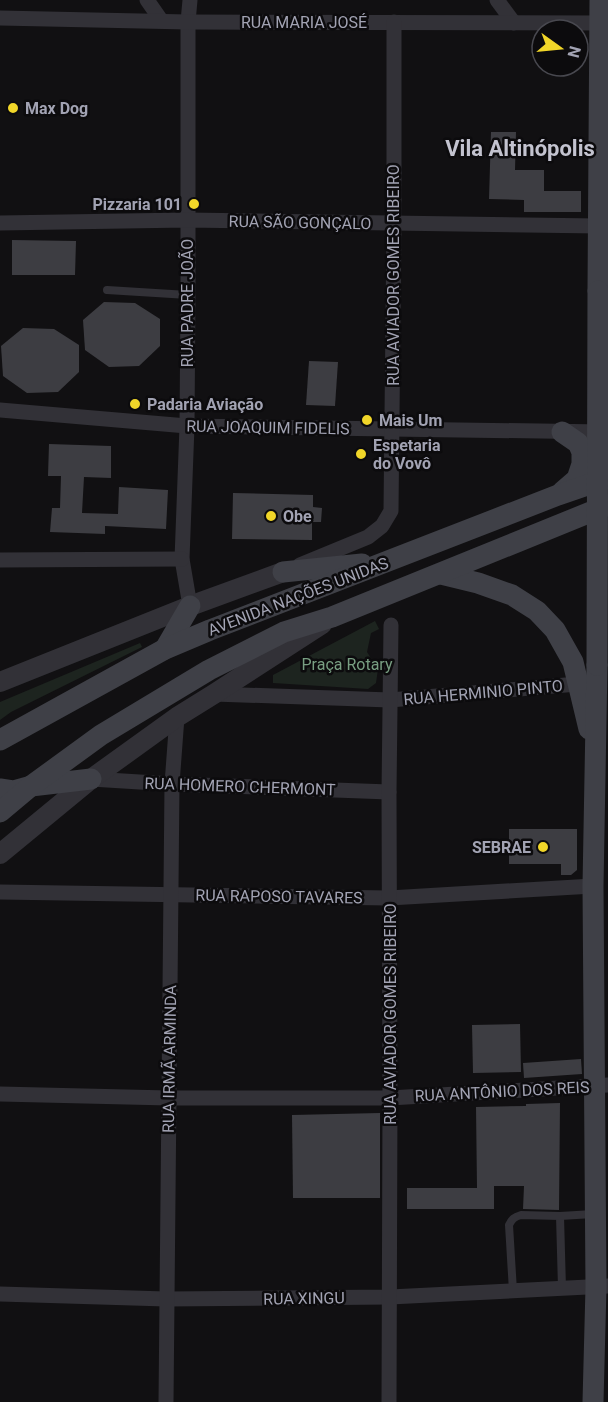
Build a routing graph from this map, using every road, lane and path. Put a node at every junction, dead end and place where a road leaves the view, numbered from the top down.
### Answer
1 (147, 0) edge
2 (190, 0) edge
3 (497, 0) edge
4 (600, 0) edge
5 (0, 18) edge
6 (161, 20) junction
7 (188, 21) junction
8 (394, 22) junction
9 (514, 23) junction
10 (604, 23) edge
11 (187, 220) junction
12 (0, 223) edge
13 (394, 223) junction
14 (599, 226) junction
15 (107, 290) dead end
16 (188, 295) junction
17 (0, 410) edge
18 (187, 426) junction
19 (392, 429) junction
20 (562, 432) junction
21 (608, 432) edge
22 (608, 477) edge
23 (558, 495) junction
24 (608, 505) edge
25 (382, 526) joint
26 (0, 560) edge
27 (182, 560) junction
28 (389, 562) junction
29 (283, 572) junction
30 (441, 574) junction
31 (190, 606) junction
32 (332, 617) junction
33 (391, 625) dead end
34 (165, 649) junction
35 (0, 682) edge
36 (577, 684) junction
37 (214, 694) junction
38 (390, 700) junction
39 (177, 717) junction
40 (0, 740) edge
41 (596, 758) junction
42 (92, 779) junction
43 (172, 784) junction
44 (31, 786) junction
45 (0, 789) edge
46 (389, 792) junction
47 (0, 812) edge
48 (0, 854) edge
49 (593, 886) junction
50 (0, 892) edge
51 (171, 895) junction
52 (389, 898) junction
53 (601, 1086) edge
54 (0, 1094) edge
55 (169, 1098) junction
56 (390, 1098) junction
57 (595, 1214) junction
58 (560, 1216) junction
59 (602, 1286) edge
60 (562, 1288) junction
61 (513, 1291) junction
62 (0, 1294) edge
63 (390, 1297) junction
64 (166, 1299) junction
65 (166, 1402) edge
66 (389, 1402) edge
67 (593, 1402) edge

1 - 6 street
2 - 7 street, RUA PADRE JOÃO
3 - 9 street
4 - 10 main road
5 - 6 street, RUA MARIA JOSÉ
6 - 7 street, RUA MARIA JOSÉ
7 - 8 street, RUA MARIA JOSÉ
7 - 11 street, RUA PADRE JOÃO
8 - 9 street, RUA MARIA JOSÉ
8 - 13 street, RUA AVIADOR GOMES RIBEIRO
9 - 10 street, RUA MARIA JOSÉ
10 - 14 main road
11 - 12 street, RUA SÃO GONÇALO
11 - 13 street, RUA SÃO GONÇALO
11 - 16 street, RUA PADRE JOÃO
13 - 14 street, RUA SÃO GONÇALO
13 - 19 street, RUA AVIADOR GOMES RIBEIRO
14 - 41 main road, bridge
15 - 16 lane
16 - 18 street, RUA PADRE JOÃO
17 - 18 street, RUA JOAQUIM FIDELIS
18 - 19 street, RUA JOAQUIM FIDELIS
18 - 27 street, RUA PADRE JOÃO
19 - 20 street, RUA JOAQUIM FIDELIS
19 - 25 street, RUA AVIADOR GOMES RIBEIRO
20 - 21 street, RUA JOAQUIM FIDELIS
20 - 23 main road
22 - 23 main road, AVENIDA NAÇÕES UNIDAS
23 - 28 main road, AVENIDA NAÇÕES UNIDAS
24 - 30 main road, AVENIDA NAÇÕES UNIDAS
25 - 29 street, AVENIDA NAÇÕES UNIDAS
26 - 27 street
27 - 31 street, RUA PADRE JOÃO
28 - 29 main road
28 - 34 main road, AVENIDA NAÇÕES UNIDAS
29 - 31 street, AVENIDA NAÇÕES UNIDAS
30 - 32 main road, AVENIDA NAÇÕES UNIDAS
30 - 36 main road
31 - 34 main road
31 - 35 street, AVENIDA NAÇÕES UNIDAS
32 - 37 street, AVENIDA NAÇÕES UNIDAS
32 - 44 main road, AVENIDA NAÇÕES UNIDAS
33 - 38 street, RUA AVIADOR GOMES RIBEIRO
34 - 40 main road, AVENIDA NAÇÕES UNIDAS
36 - 38 street, RUA HERMINIO PINTO
36 - 41 main road
37 - 38 street
37 - 39 street, AVENIDA NAÇÕES UNIDAS
38 - 46 street, RUA AVIADOR GOMES RIBEIRO
39 - 42 street, AVENIDA NAÇÕES UNIDAS
39 - 43 street, RUA IRMÃ ARMINDA
41 - 49 main road
42 - 43 street, RUA HOMERO CHERMONT
42 - 44 main road
42 - 48 street, AVENIDA NAÇÕES UNIDAS
43 - 46 street, RUA HOMERO CHERMONT
43 - 51 street, RUA IRMÃ ARMINDA
44 - 45 main road
44 - 47 main road, AVENIDA NAÇÕES UNIDAS
46 - 52 street, RUA AVIADOR GOMES RIBEIRO
49 - 52 street, RUA RAPOSO TAVARES
49 - 53 main road
50 - 51 street, RUA RAPOSO TAVARES
51 - 52 street, RUA RAPOSO TAVARES
51 - 55 street, RUA IRMÃ ARMINDA
52 - 56 street, RUA AVIADOR GOMES RIBEIRO
53 - 56 street, RUA ANTÔNIO DOS REIS
53 - 57 main road
54 - 55 street, RUA ANTÔNIO DOS REIS
55 - 56 street, RUA ANTÔNIO DOS REIS
55 - 64 street, RUA IRMÃ ARMINDA
56 - 63 street, RUA AVIADOR GOMES RIBEIRO
57 - 58 lane
57 - 59 main road
58 - 60 lane
58 - 61 lane
59 - 60 street, RUA XINGU
59 - 67 main road
60 - 61 street, RUA XINGU
61 - 63 street, RUA XINGU
62 - 64 street, RUA XINGU
63 - 64 street, RUA XINGU
63 - 66 street, RUA AVIADOR GOMES RIBEIRO
64 - 65 street, RUA IRMÃ ARMINDA

